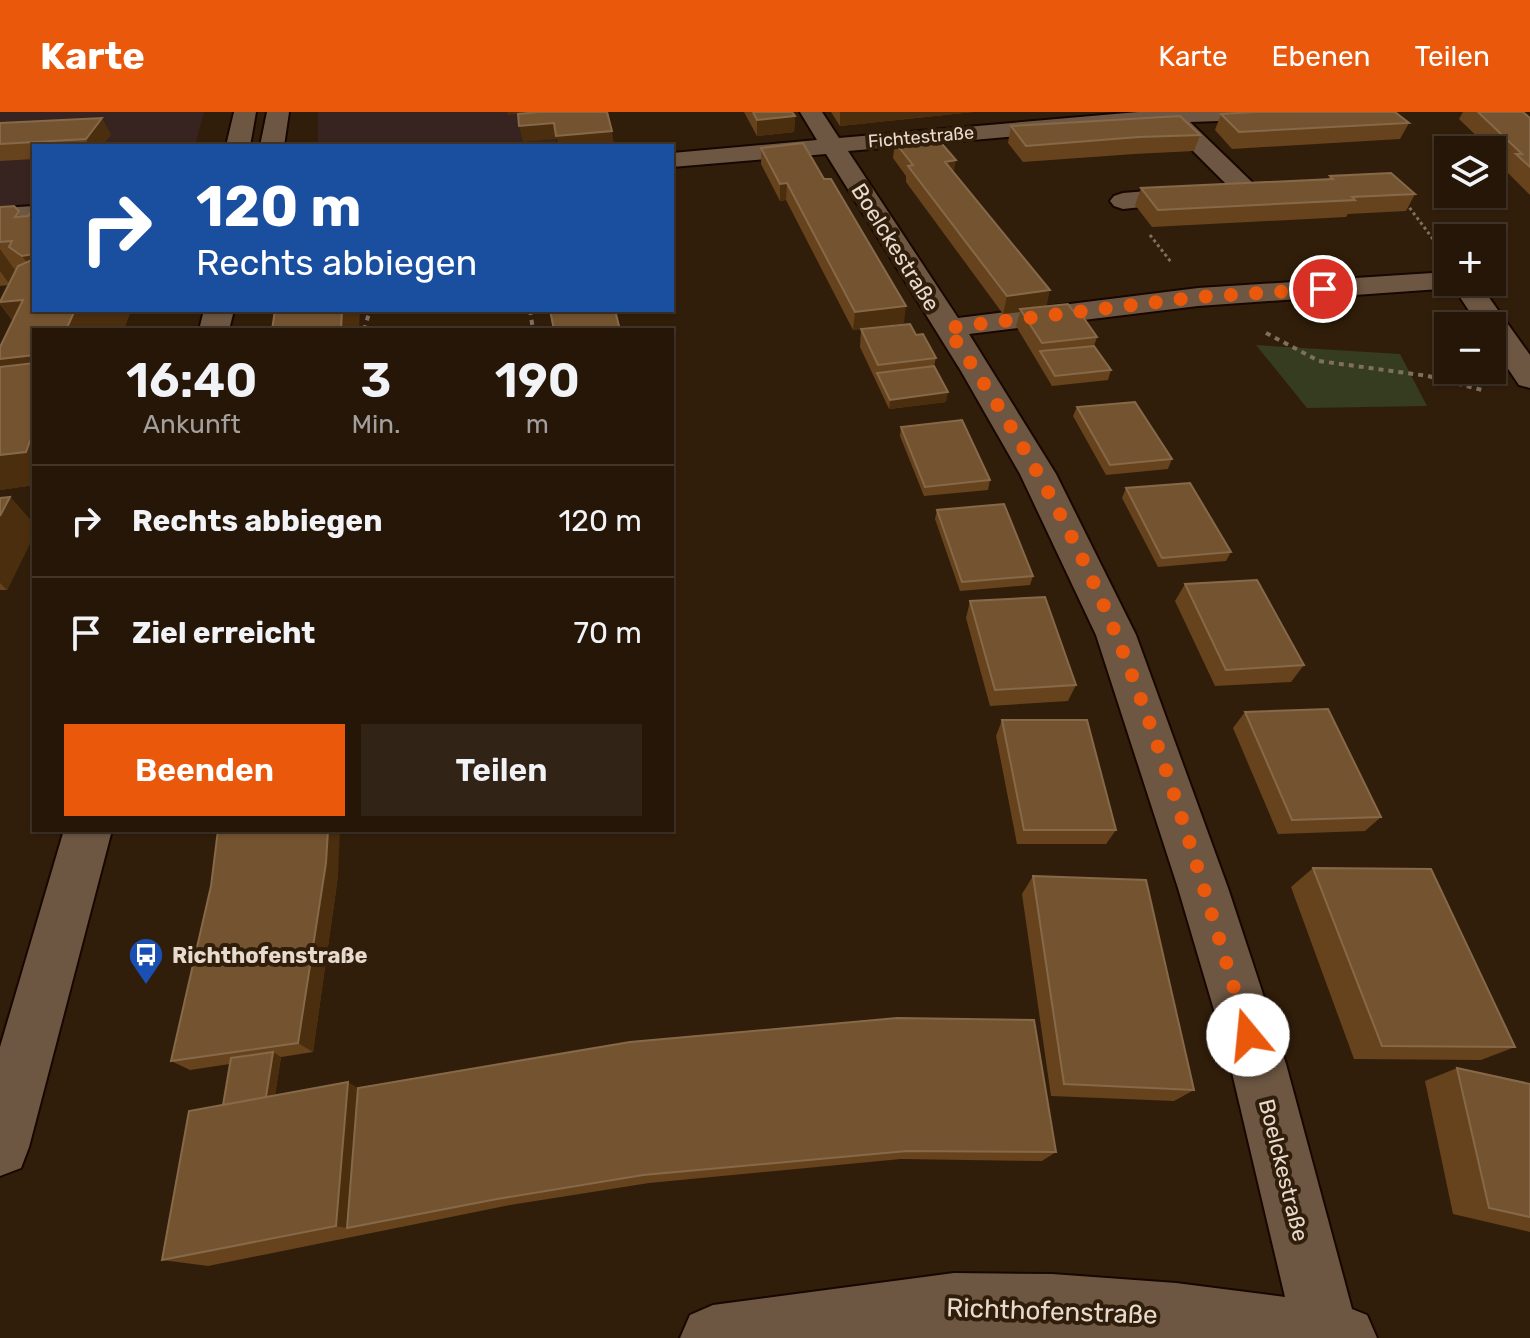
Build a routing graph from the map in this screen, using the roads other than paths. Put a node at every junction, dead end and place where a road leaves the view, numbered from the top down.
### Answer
1 (245, 112) edge
2 (278, 112) edge
3 (1283, 112) edge
4 (1169, 114) edge
5 (822, 128) edge
6 (238, 144) edge
7 (272, 144) edge
8 (674, 160) edge
9 (1276, 190) edge
10 (1248, 192) junction
11 (1123, 201) dead end
12 (32, 214) edge
13 (0, 216) edge
14 (1434, 282) edge
15 (1474, 296) edge
16 (947, 328) junction
17 (1530, 378) edge
18 (87, 832) edge
19 (0, 1147) edge
20 (1335, 1336) edge
21 (713, 1338) edge

1 - 6 street
2 - 7 street
3 - 4 street, Fichtestraße
4 - 5 street, Fichtestraße
4 - 10 street
5 - 8 street, Fichtestraße
5 - 16 street, Boelckestraße
9 - 10 street
10 - 11 street
12 - 13 street
14 - 16 street
15 - 17 street
16 - 20 street, Boelckestraße
18 - 19 street
20 - 21 street, Richthofenstraße

